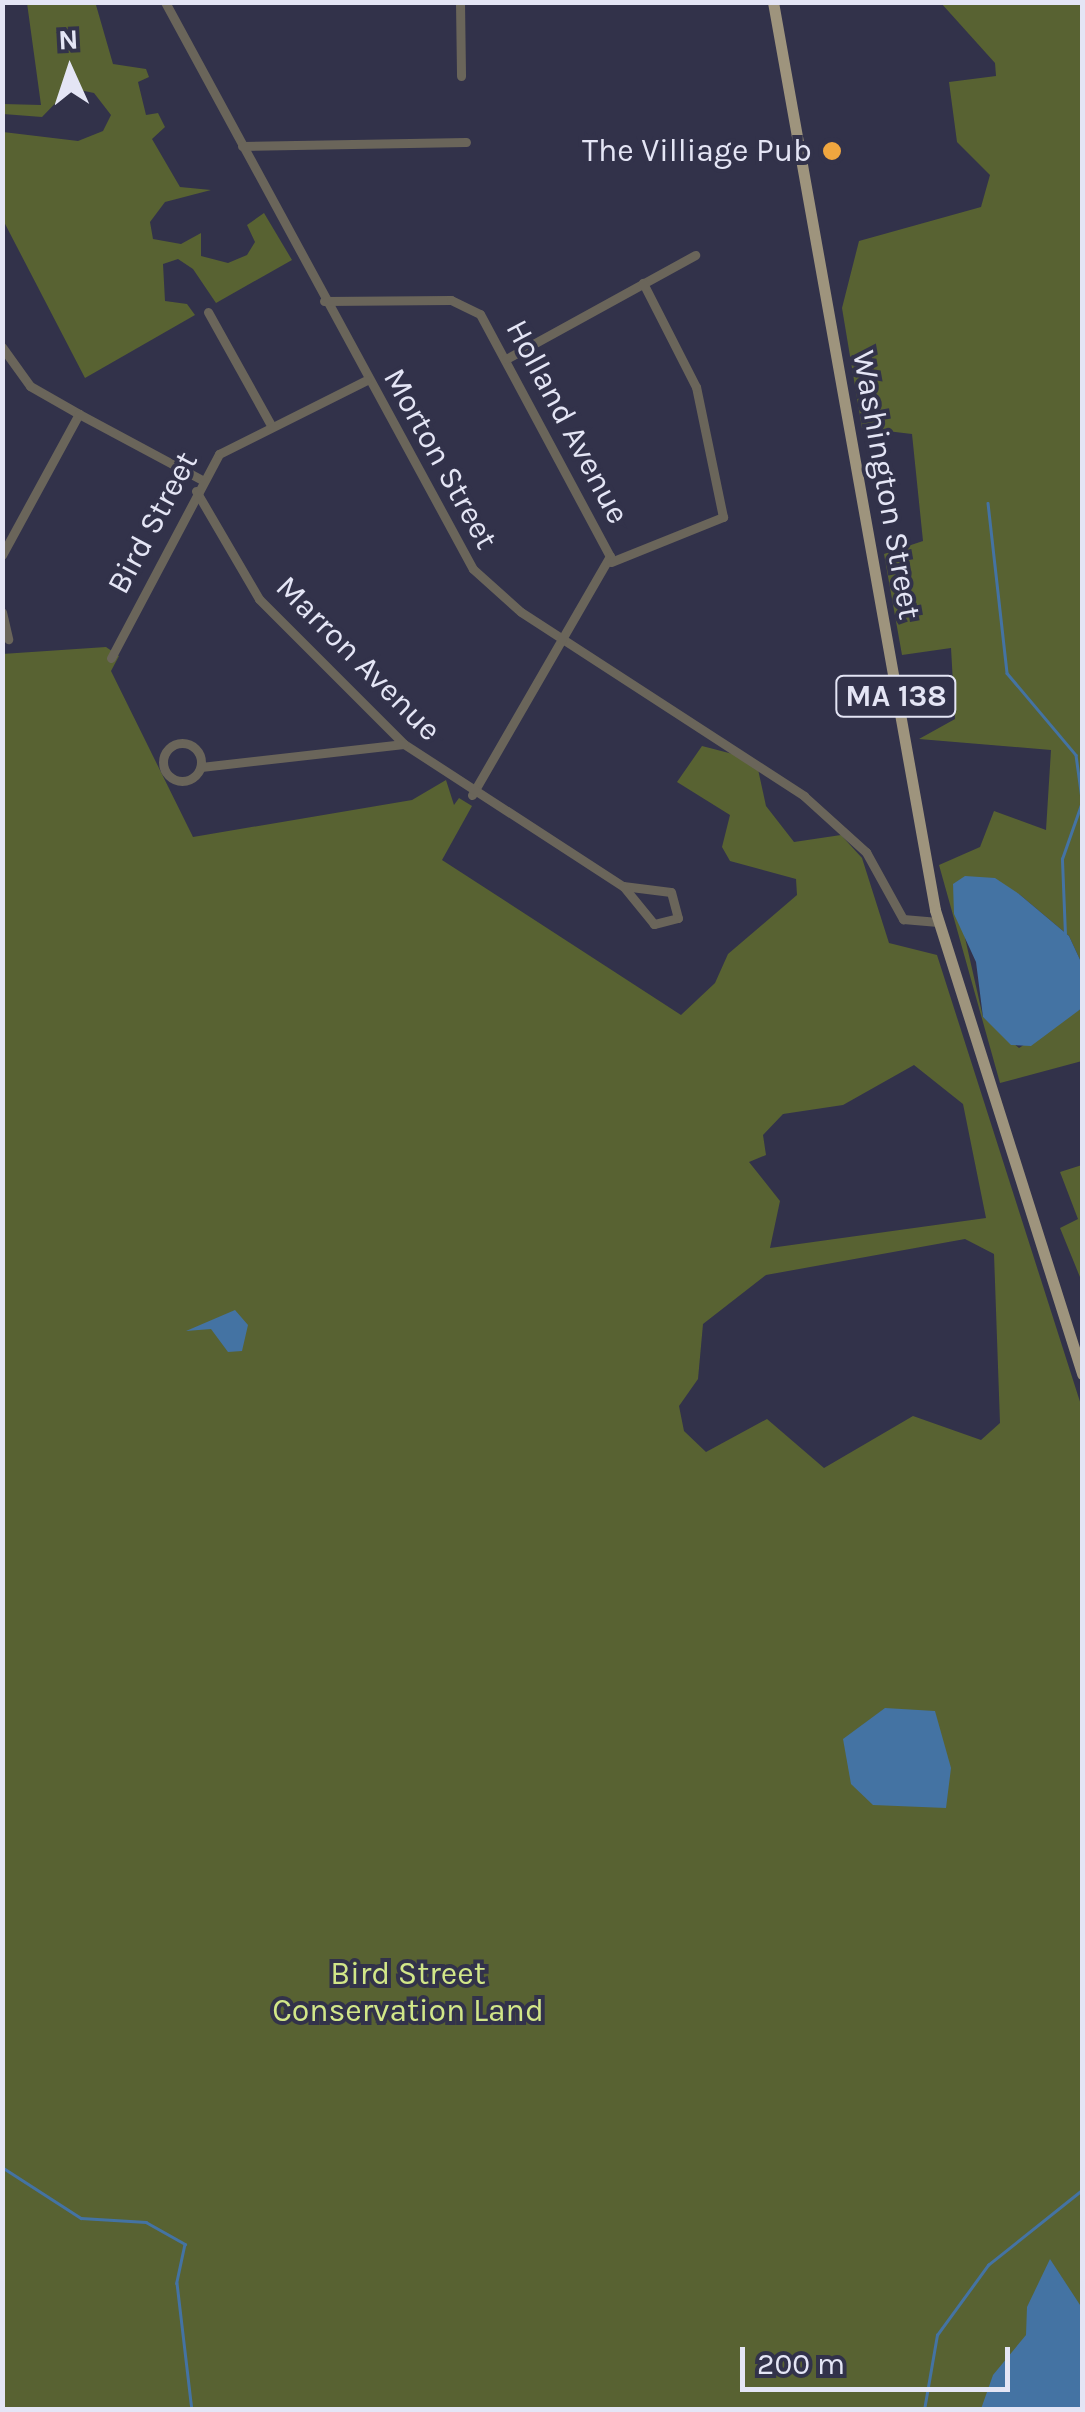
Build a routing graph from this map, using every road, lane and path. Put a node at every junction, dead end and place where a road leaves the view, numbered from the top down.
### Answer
1 (164, 2) edge
2 (460, 2) edge
3 (773, 2) edge
4 (461, 76) dead end
5 (466, 142) dead end
6 (242, 146) junction
7 (696, 255) dead end
8 (643, 283) junction
9 (324, 301) junction
10 (208, 312) dead end
11 (2, 348) edge
12 (506, 359) junction
13 (367, 380) junction
14 (79, 414) junction
15 (271, 426) junction
16 (202, 480) junction
17 (196, 491) junction
18 (2, 555) edge
19 (611, 562) junction
20 (2, 612) edge
21 (8, 639) dead end
22 (566, 641) junction
23 (111, 658) dead end
24 (404, 744) junction
25 (201, 767) junction
26 (472, 795) junction
27 (624, 886) junction
28 (938, 922) junction
29 (1082, 1374) edge

1 - 6 street, Morton Street
2 - 4 street
3 - 28 main road, Washington Street / MA 138
5 - 6 street
6 - 9 street, Morton Street
7 - 8 street
8 - 12 street
8 - 19 street
9 - 12 street, Holland Avenue
9 - 13 street, Morton Street
10 - 15 street
11 - 14 street
12 - 19 street, Holland Avenue
13 - 15 street, Bird Street
13 - 22 street, Morton Street
14 - 16 street
14 - 18 street
15 - 16 street, Bird Street
16 - 17 street, Bird Street
17 - 23 street, Bird Street
17 - 24 street, Marron Avenue
19 - 22 street, Holland Avenue
20 - 21 street
22 - 26 street, Holland Avenue
22 - 28 street, Morton Street
24 - 25 street
24 - 26 street, Marron Avenue
25 - 25 street
26 - 27 street, Marron Avenue
27 - 27 street
28 - 29 main road, Washington Street / MA 138

